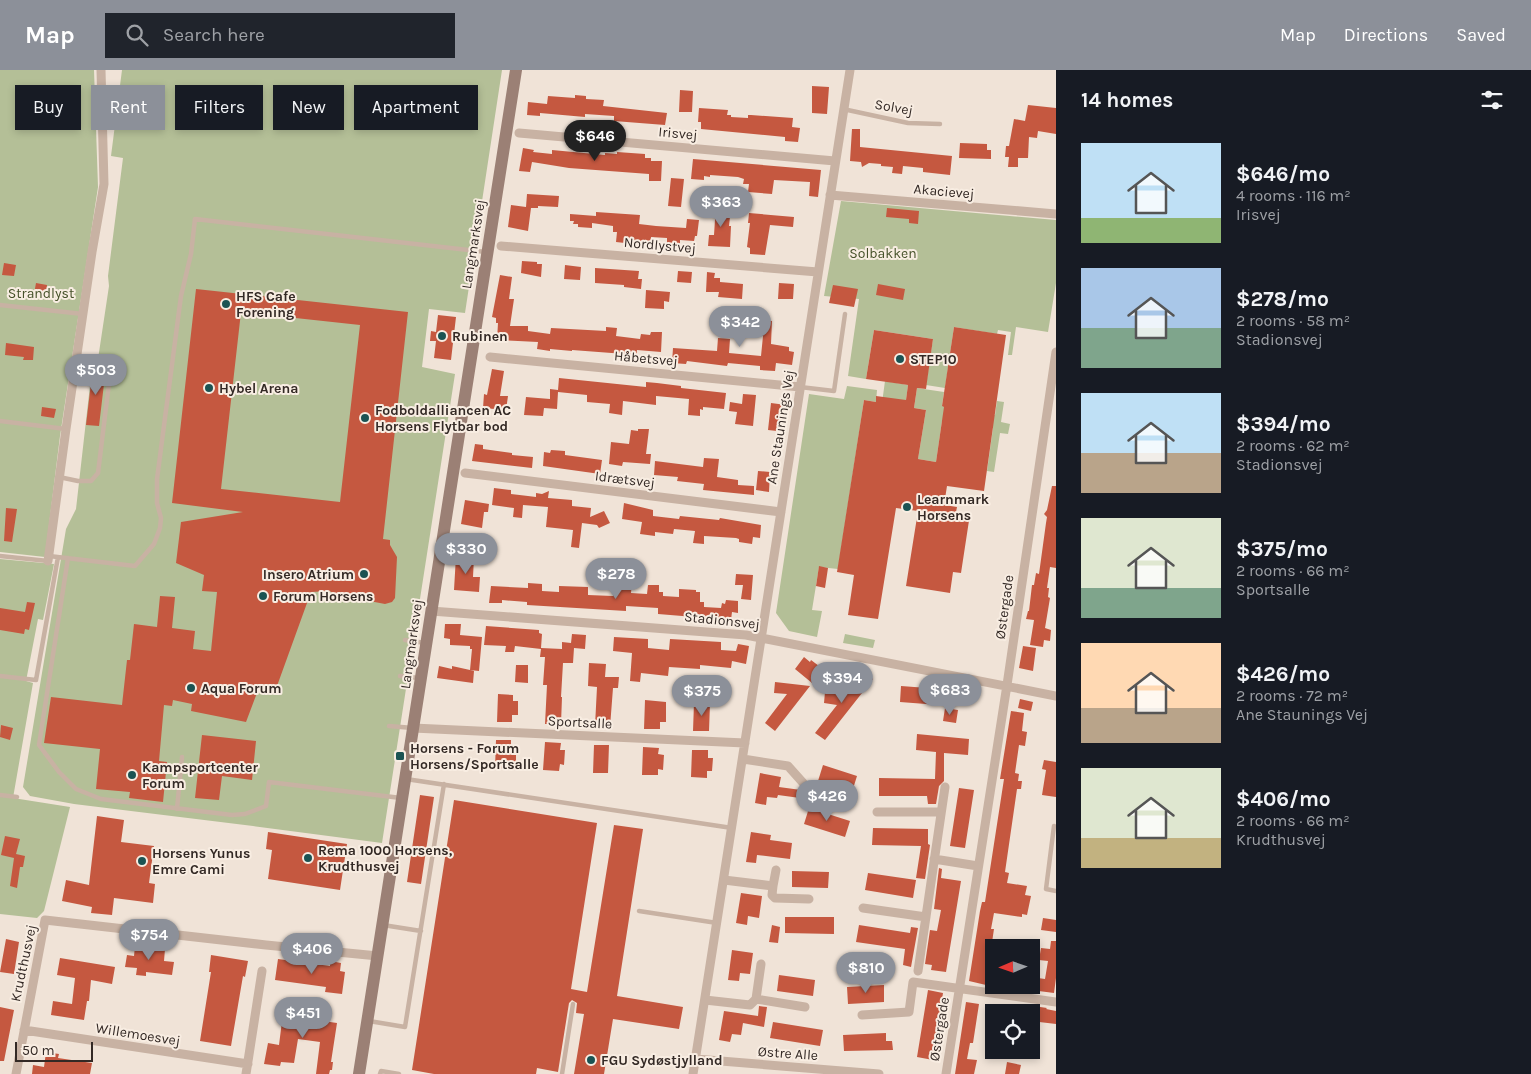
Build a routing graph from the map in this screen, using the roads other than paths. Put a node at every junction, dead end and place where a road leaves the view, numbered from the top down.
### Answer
1 (101, 70) edge
2 (516, 70) edge
3 (850, 70) edge
4 (844, 109) junction
5 (940, 124) dead end
6 (519, 133) dead end
7 (835, 161) junction
8 (830, 195) junction
9 (1056, 214) edge
10 (501, 246) dead end
11 (487, 252) junction
12 (818, 272) junction
13 (0, 305) edge
14 (83, 314) junction
15 (845, 314) dead end
16 (1056, 352) edge
17 (490, 357) dead end
18 (110, 375) dead end
19 (800, 387) junction
20 (1052, 401) edge
21 (0, 421) edge
22 (66, 428) junction
23 (465, 473) dead end
24 (59, 477) junction
25 (781, 512) junction
26 (0, 556) edge
27 (52, 558) junction
28 (68, 558) junction
29 (431, 611) junction
30 (762, 638) junction
31 (406, 640) dead end
32 (427, 644) junction
33 (0, 676) edge
34 (400, 676) dead end
35 (422, 678) junction
36 (1006, 685) junction
37 (1056, 696) edge
38 (389, 726) dead end
39 (413, 728) junction
40 (745, 743) junction
41 (182, 757) dead end
42 (743, 759) junction
43 (405, 778) junction
44 (444, 784) junction
45 (945, 788) dead end
46 (0, 795) edge
47 (17, 797) dead end
48 (402, 798) junction
49 (851, 802) dead end
50 (177, 808) junction
51 (877, 812) dead end
52 (941, 812) junction
53 (1054, 826) dead end
54 (732, 828) junction
55 (934, 860) junction
56 (978, 866) junction
57 (776, 870) dead end
58 (724, 880) junction
59 (773, 886) junction
60 (1056, 891) edge
61 (809, 899) dead end
62 (863, 908) dead end
63 (639, 911) dead end
64 (926, 917) junction
65 (717, 923) junction
66 (382, 925) junction
67 (421, 931) junction
68 (378, 956) junction
69 (761, 964) dead end
70 (262, 971) dead end
71 (918, 971) dead end
72 (959, 988) junction
73 (756, 999) junction
74 (705, 1000) junction
75 (1056, 1002) edge
76 (573, 1004) dead end
77 (806, 1007) dead end
78 (862, 1015) dead end
79 (368, 1021) junction
80 (24, 1030) junction
81 (696, 1059) junction
82 (248, 1064) junction
83 (16, 1074) edge
84 (246, 1074) edge
85 (359, 1074) edge
86 (380, 1074) edge
87 (399, 1074) edge
88 (562, 1074) edge
89 (693, 1074) edge
90 (879, 1074) edge
91 (946, 1074) edge

1 - 14 street
2 - 11 main road, Langmarksvej
3 - 4 street, Ane Staunings Vej
4 - 5 lane, Solvej
4 - 7 street, Ane Staunings Vej
6 - 7 street, Irisvej
7 - 8 street, Ane Staunings Vej
8 - 9 street, Akacievej
8 - 12 street, Ane Staunings Vej
10 - 12 street, Nordlystvej
11 - 28 lane
11 - 29 main road, Langmarksvej
12 - 19 street, Ane Staunings Vej
13 - 14 lane
14 - 22 street
15 - 19 lane
16 - 20 street, Østergade
17 - 19 street, Håbetsvej
18 - 24 lane
19 - 25 street, Ane Staunings Vej
20 - 36 street, Østergade
21 - 22 lane
22 - 24 street
23 - 25 street, Idrætsvej
24 - 27 street
25 - 30 street, Ane Staunings Vej
26 - 27 lane
27 - 28 lane
27 - 33 lane
28 - 50 lane
29 - 30 street, Stadionsvej
29 - 32 main road, Langmarksvej
30 - 36 street, Stadionsvej
30 - 40 street, Ane Staunings Vej
31 - 32 lane
32 - 35 main road, Langmarksvej
34 - 35 lane
35 - 39 main road, Langmarksvej
36 - 37 street, Stadionsvej
36 - 56 street, Østergade
38 - 39 lane
39 - 40 street, Sportsalle
39 - 43 main road, Langmarksvej
40 - 42 street, Ane Staunings Vej
41 - 50 lane
42 - 49 street
42 - 54 street, Ane Staunings Vej
43 - 44 lane
43 - 48 main road, Langmarksvej
44 - 54 lane
44 - 67 lane
45 - 52 street
46 - 47 lane
48 - 50 lane
48 - 66 main road, Langmarksvej
51 - 52 street
52 - 55 street
53 - 60 lane
54 - 58 street, Ane Staunings Vej
55 - 56 street
55 - 64 street
56 - 72 street, Østergade
57 - 59 street
58 - 59 street
58 - 65 street, Ane Staunings Vej
59 - 61 street
62 - 64 street
63 - 65 lane
64 - 71 street
65 - 74 street, Ane Staunings Vej
66 - 67 lane
66 - 68 main road, Langmarksvej
67 - 79 lane
68 - 79 main road, Langmarksvej
68 - 80 street, Krudthusvej
69 - 73 street
70 - 82 street
72 - 75 street
72 - 78 street, Østergade
72 - 91 street, Østergade
73 - 74 street
73 - 77 street
74 - 81 street, Ane Staunings Vej
76 - 88 lane
79 - 85 main road, Langmarksvej
80 - 82 street, Willemoesvej
80 - 83 street, Krudthusvej
81 - 89 street, Ane Staunings Vej
81 - 90 street, Østre Alle
82 - 84 street
86 - 87 lane

